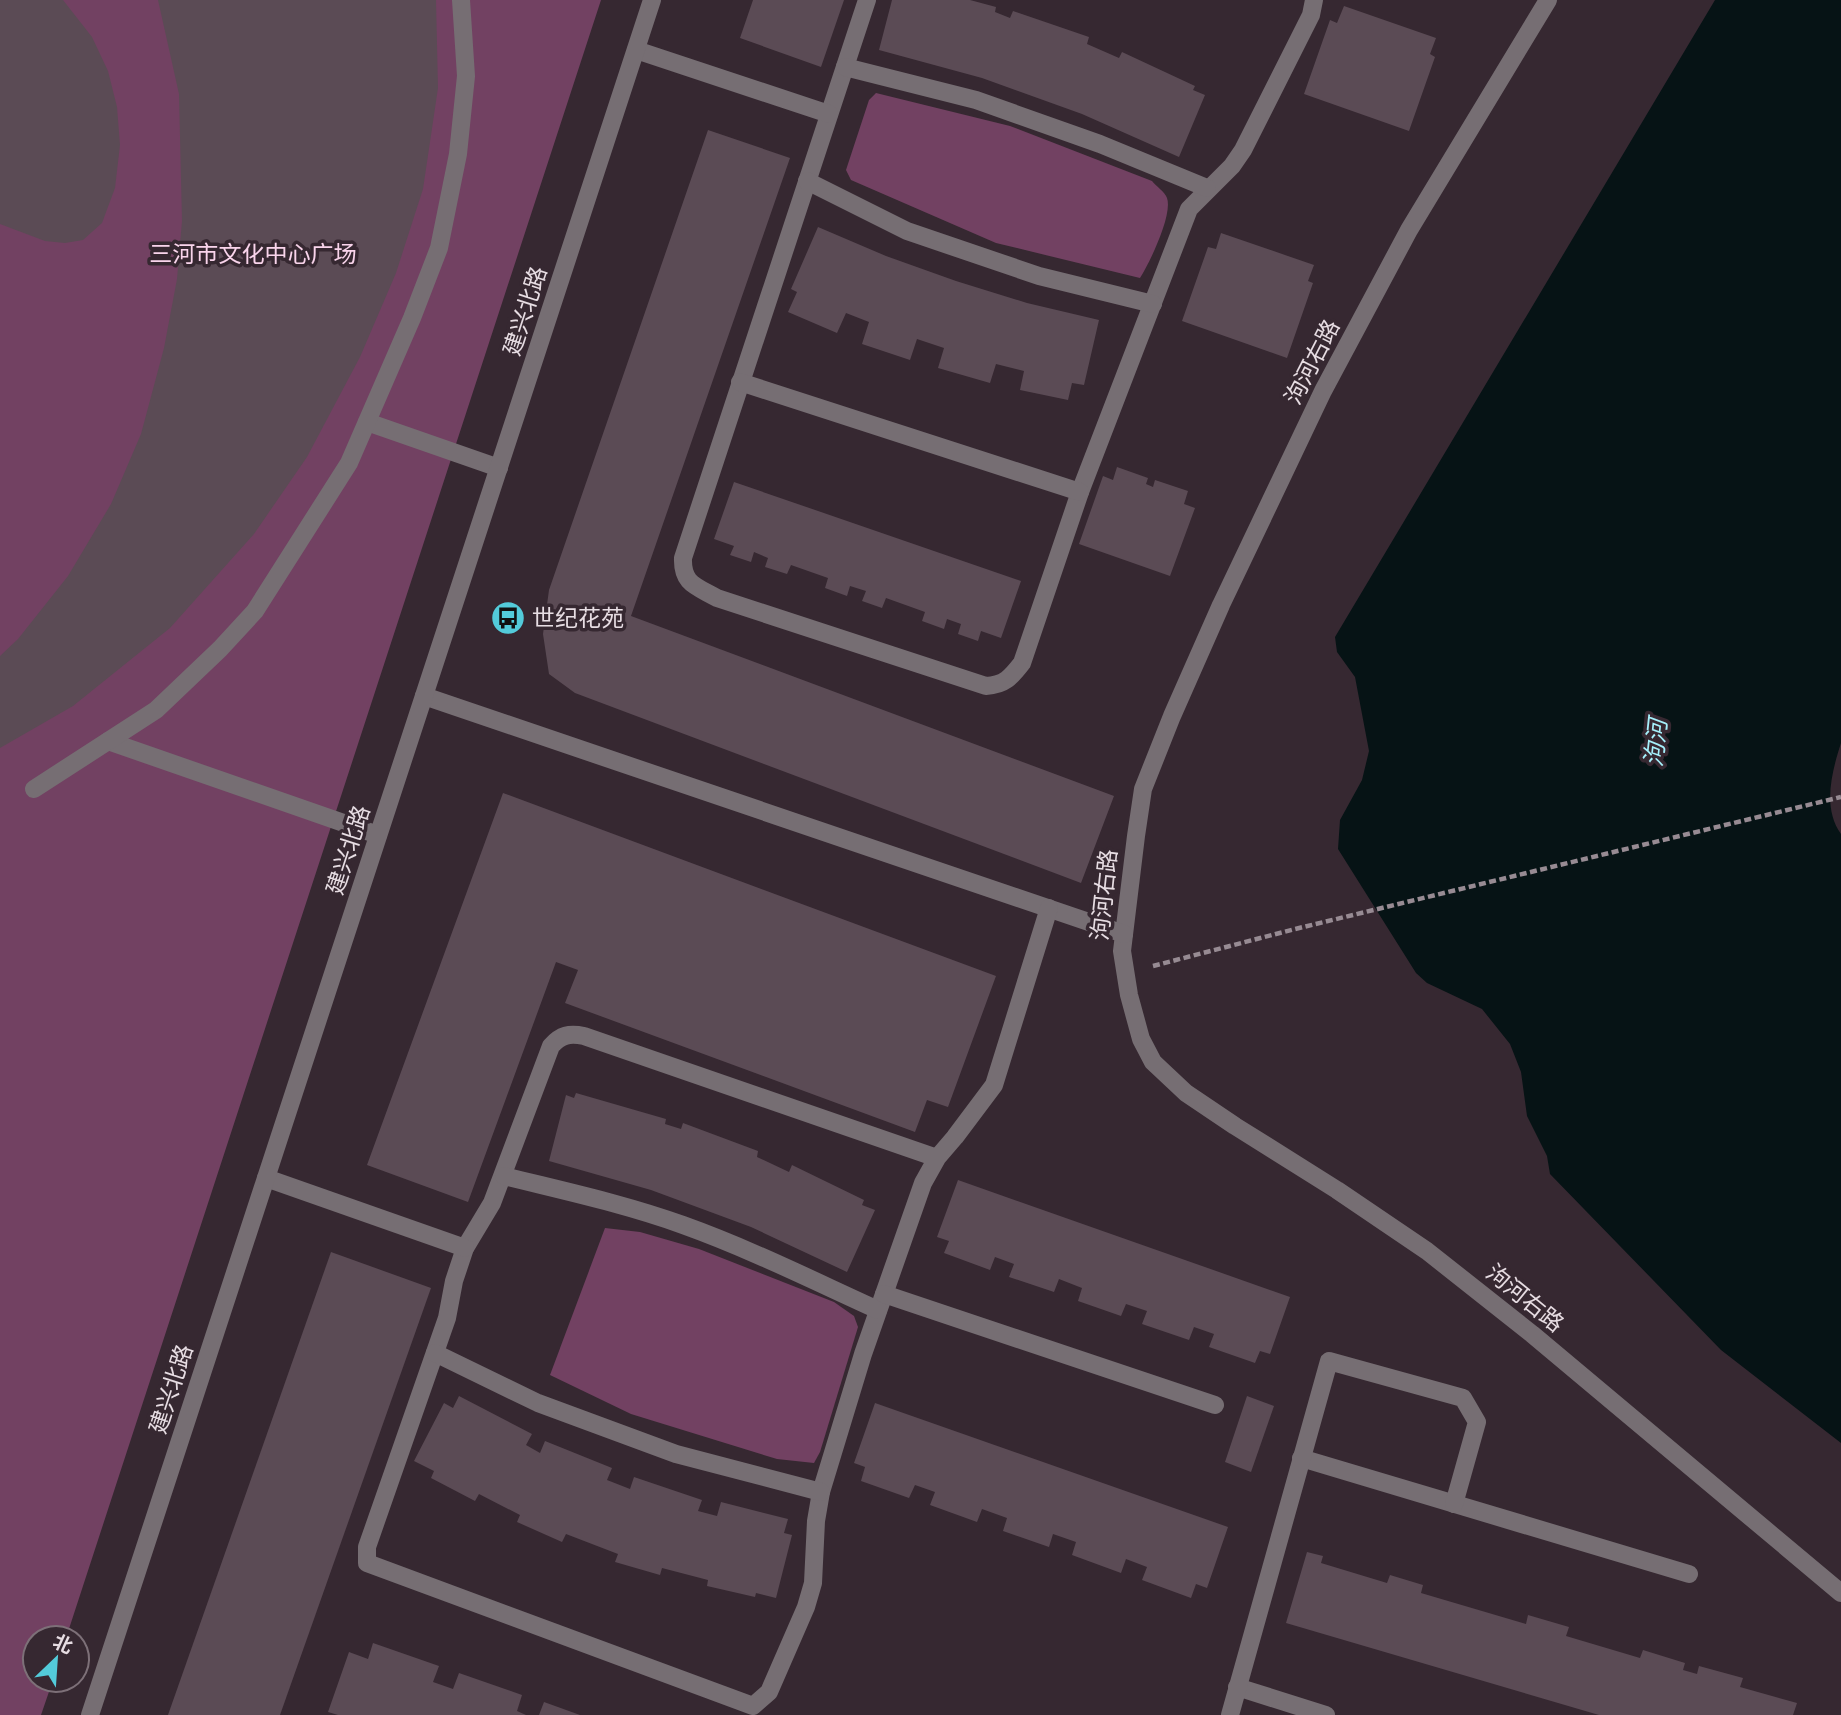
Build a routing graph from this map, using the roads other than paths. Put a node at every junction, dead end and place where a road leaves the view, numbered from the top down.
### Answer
1 (461, 0) edge
2 (652, 0) edge
3 (867, 0) edge
4 (1314, 0) edge
5 (1548, 0) edge
6 (636, 50) junction
7 (845, 67) junction
8 (829, 114) junction
9 (807, 181) junction
10 (1208, 188) junction
11 (1153, 304) junction
12 (740, 382) junction
13 (367, 422) junction
14 (499, 468) junction
15 (1080, 492) junction
16 (424, 696) junction
17 (108, 741) junction
18 (34, 789) dead end
19 (379, 835) junction
20 (1049, 908) junction
21 (1124, 933) junction
22 (937, 1158) junction
23 (503, 1176) junction
24 (266, 1178) junction
25 (465, 1248) junction
26 (881, 1302) junction
27 (435, 1353) junction
28 (1215, 1405) dead end
29 (1301, 1458) junction
30 (821, 1492) junction
31 (1454, 1504) junction
32 (1689, 1574) dead end
33 (1841, 1593) edge
34 (1237, 1687) junction
35 (90, 1715) edge
36 (1230, 1715) edge
37 (1326, 1715) edge

1 - 13 street
2 - 6 street, 建兴北路
3 - 7 street
4 - 10 street
5 - 21 street, 泃河右路
6 - 8 street
6 - 14 street, 建兴北路
7 - 8 street
7 - 10 street
8 - 9 street
9 - 11 street
9 - 12 street
10 - 11 street
11 - 15 street
12 - 15 street
12 - 15 street
13 - 14 street
13 - 17 street
14 - 16 street, 建兴北路
16 - 19 street, 建兴北路
16 - 20 street
17 - 18 street
17 - 19 street
19 - 24 street, 建兴北路
20 - 21 street
20 - 22 street
21 - 33 street, 泃河右路
22 - 23 street
22 - 26 street
23 - 25 street
23 - 26 street
24 - 25 street
24 - 35 street, 建兴北路
25 - 27 street
26 - 28 street
26 - 30 street
27 - 30 street
27 - 30 street
29 - 31 street
29 - 31 street
29 - 34 street
31 - 32 street
34 - 36 street
34 - 37 street

